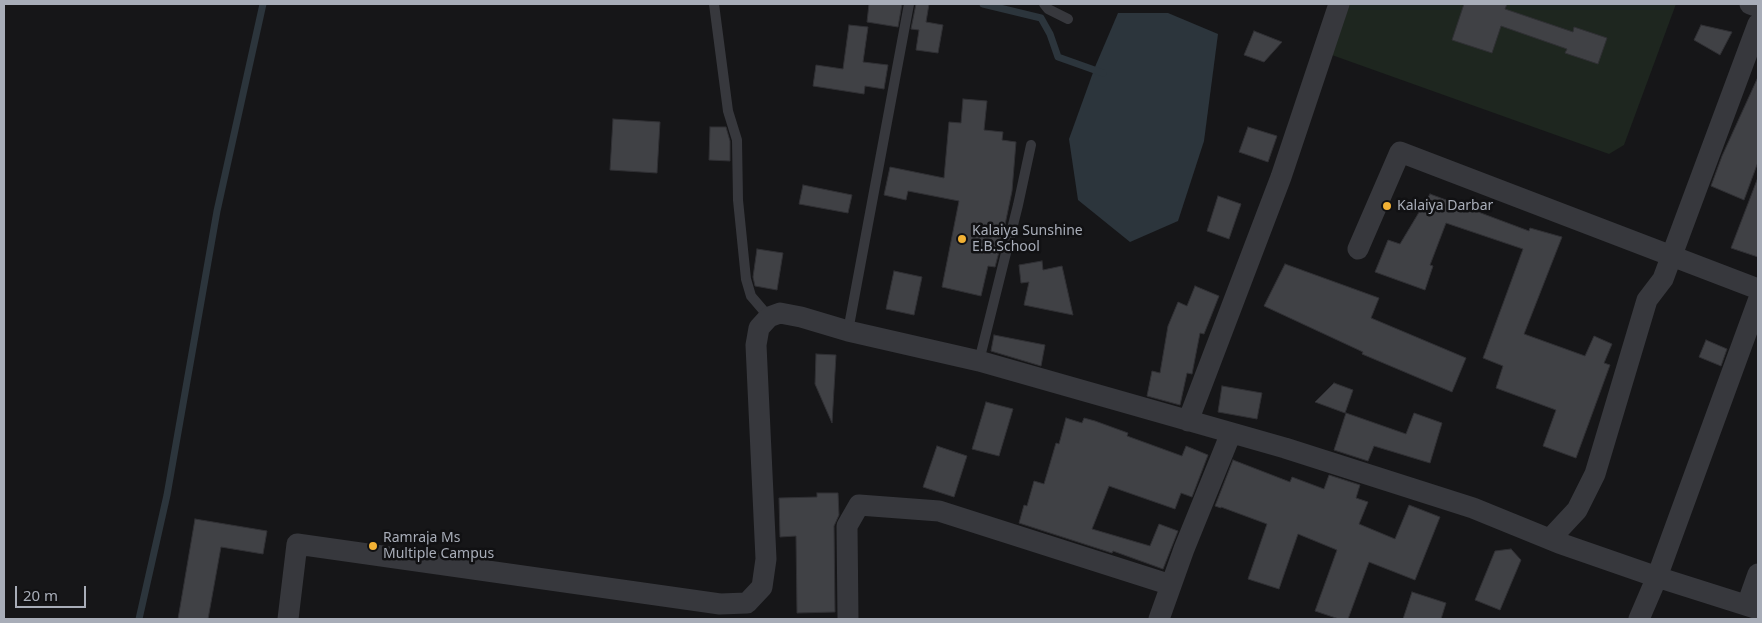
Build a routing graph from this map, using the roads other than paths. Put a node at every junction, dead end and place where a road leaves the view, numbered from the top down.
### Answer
1 (714, 4) edge
2 (909, 4) edge
3 (1044, 4) edge
4 (1339, 4) edge
5 (1750, 4) edge
6 (1758, 7) edge
7 (1068, 19) dead end
8 (1758, 24) edge
9 (1031, 145) dead end
10 (1358, 249) dead end
11 (1672, 256) junction
12 (1758, 290) edge
13 (1758, 301) edge
14 (769, 317) junction
15 (848, 331) junction
16 (979, 361) junction
17 (1188, 421) junction
18 (1231, 432) junction
19 (1550, 538) junction
20 (1758, 574) edge
21 (1657, 577) junction
22 (1171, 585) junction
23 (1753, 607) edge
24 (288, 619) edge
25 (848, 619) edge
26 (1159, 619) edge
27 (1639, 619) edge

1 - 14 lane
2 - 15 lane
3 - 7 lane
4 - 17 street
5 - 6 street
8 - 11 street
9 - 16 lane
10 - 11 street
11 - 12 street
11 - 19 street
13 - 21 street
14 - 15 street
14 - 24 street
15 - 16 street
16 - 17 street
17 - 18 street
18 - 19 street
18 - 22 street
19 - 21 street
20 - 23 street
21 - 23 street
21 - 27 street
22 - 25 street
22 - 26 street

